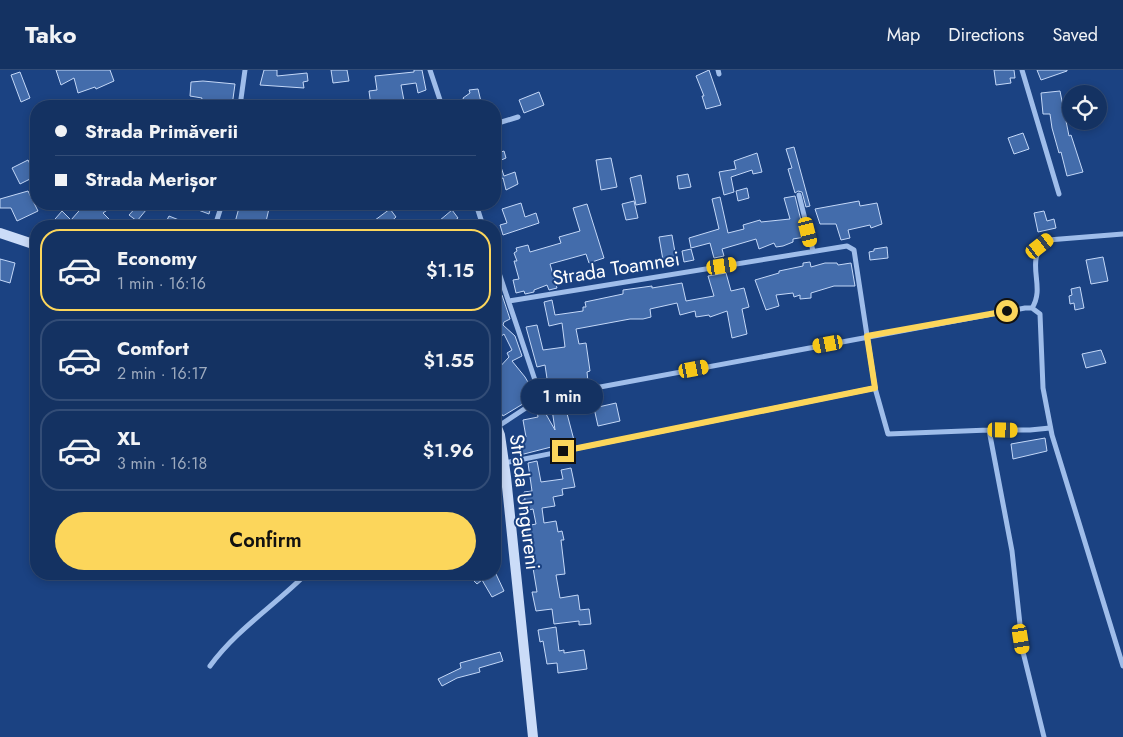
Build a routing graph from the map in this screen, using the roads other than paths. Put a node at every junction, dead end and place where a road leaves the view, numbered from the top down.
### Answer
1 (245, 70) edge
2 (430, 70) edge
3 (1022, 70) edge
4 (241, 100) edge
5 (440, 100) edge
6 (518, 117) dead end
7 (501, 122) edge
8 (1059, 194) dead end
9 (799, 195) dead end
10 (0, 232) edge
11 (1123, 234) edge
12 (30, 243) edge
13 (813, 251) junction
14 (501, 278) edge
15 (509, 301) junction
16 (1032, 308) junction
17 (867, 336) junction
18 (875, 388) junction
19 (541, 398) junction
20 (501, 421) edge
21 (1050, 428) junction
22 (989, 430) junction
23 (501, 448) edge
24 (504, 463) junction
25 (300, 580) edge
26 (210, 666) dead end
27 (1123, 666) edge
28 (533, 737) edge
29 (1044, 737) edge

1 - 4 street
2 - 5 street
3 - 8 street
6 - 7 street
9 - 13 street
10 - 12 main road
11 - 16 street
13 - 15 street, Strada Toamnei
13 - 17 street, Strada Toamnei
14 - 15 street
15 - 19 street
16 - 17 street
16 - 21 street
17 - 18 street, Strada Toamnei
17 - 19 street
18 - 22 street, Strada Toamnei
18 - 24 street
19 - 20 street
21 - 22 street, Strada Toamnei
21 - 27 street
22 - 29 street
23 - 24 main road, Strada Ungureni
24 - 28 main road, Strada Ungureni
25 - 26 street

